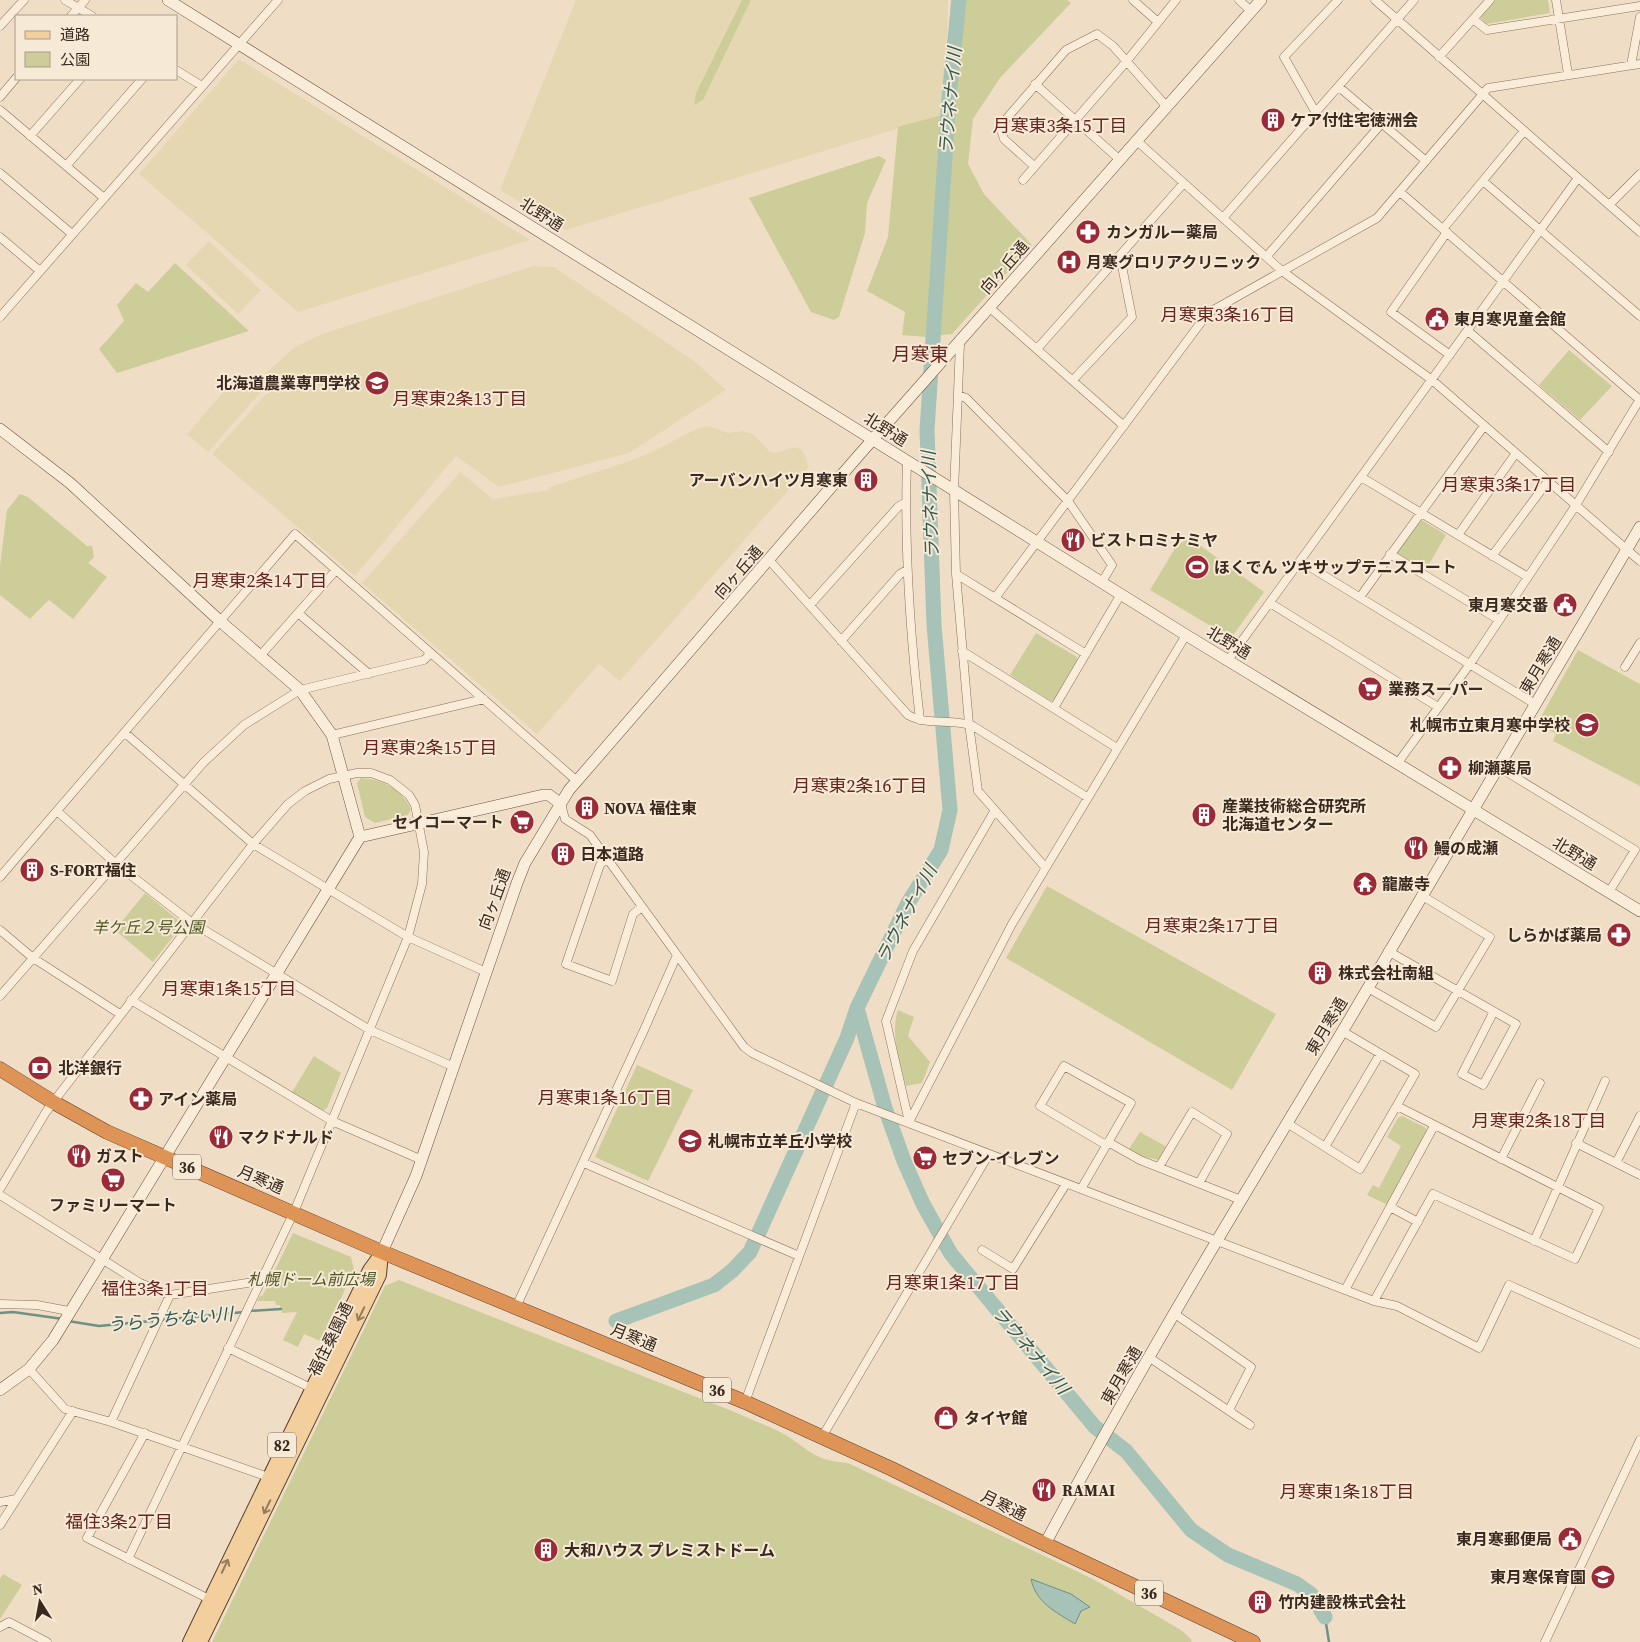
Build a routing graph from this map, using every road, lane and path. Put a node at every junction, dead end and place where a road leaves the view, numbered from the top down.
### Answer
1 (24, 0) edge
2 (65, 0) edge
3 (85, 0) edge
4 (168, 0) edge
5 (278, 0) edge
6 (1133, 0) edge
7 (1176, 0) edge
8 (1239, 0) edge
9 (1261, 0) edge
10 (1338, 0) edge
11 (1375, 0) edge
12 (1414, 0) edge
13 (1490, 0) edge
14 (1556, 0) edge
15 (1613, 0) edge
16 (1640, 6) edge
17 (78, 8) junction
18 (1614, 10) junction
19 (1251, 11) junction
20 (72, 15) edge
21 (90, 15) edge
22 (1640, 17) edge
23 (1397, 19) junction
24 (1473, 19) junction
25 (1559, 19) junction
26 (1158, 22) junction
27 (0, 26) edge
28 (238, 44) junction
29 (1439, 56) junction
30 (1126, 62) junction
31 (1640, 64) edge
32 (1631, 65) junction
33 (178, 71) edge
34 (1568, 74) junction
35 (15, 79) edge
36 (79, 80) edge
37 (141, 80) edge
38 (1035, 84) junction
39 (202, 86) junction
40 (1339, 86) junction
41 (1482, 94) junction
42 (0, 97) edge
43 (1167, 107) junction
44 (0, 110) edge
45 (1316, 113) junction
46 (1075, 118) junction
47 (1382, 123) junction
48 (1524, 131) junction
49 (30, 136) junction
50 (1137, 142) junction
51 (1120, 160) junction
52 (1426, 162) junction
53 (66, 166) junction
54 (1034, 166) junction
55 (0, 173) edge
56 (1640, 174) edge
57 (1578, 178) junction
58 (1023, 180) dead end
59 (1483, 181) junction
60 (1183, 184) junction
61 (1400, 192) junction
62 (104, 198) junction
63 (1609, 205) junction
64 (1223, 218) junction
65 (1541, 230) junction
66 (1445, 231) junction
67 (1640, 232) edge
68 (72, 234) junction
69 (0, 237) edge
70 (1120, 256) junction
71 (1267, 256) junction
72 (40, 271) junction
73 (1282, 271) junction
74 (1504, 281) junction
75 (3, 307) edge
76 (990, 308) junction
77 (1640, 316) edge
78 (0, 317) edge
79 (1468, 331) junction
80 (960, 343) junction
81 (1037, 349) junction
82 (1450, 355) junction
83 (1073, 380) junction
84 (1432, 380) junction
85 (958, 394) junction
86 (1640, 400) edge
87 (1124, 426) junction
88 (1484, 426) junction
89 (0, 429) edge
90 (874, 440) junction
91 (1609, 452) junction
92 (1516, 453) junction
93 (910, 463) junction
94 (1361, 477) junction
95 (1548, 480) junction
96 (952, 489) junction
97 (1068, 501) junction
98 (906, 502) junction
99 (1576, 505) junction
100 (1420, 513) junction
101 (1640, 527) edge
102 (1458, 535) junction
103 (1037, 542) junction
104 (1627, 549) junction
105 (1390, 554) junction
106 (1492, 556) junction
107 (770, 561) junction
108 (1300, 561) junction
109 (1640, 561) edge
110 (336, 570) junction
111 (907, 570) junction
112 (956, 574) junction
113 (1528, 577) junction
114 (1102, 582) junction
115 (1121, 594) junction
116 (1360, 597) junction
117 (995, 598) junction
118 (1270, 603) junction
119 (810, 605) junction
120 (298, 613) junction
121 (1499, 620) junction
122 (221, 622) junction
123 (1186, 635) junction
124 (841, 641) junction
125 (1640, 644) edge
126 (962, 652) junction
127 (431, 653) junction
128 (1086, 654) junction
129 (260, 656) junction
130 (1228, 660) junction
131 (1470, 664) junction
132 (1625, 667) dead end
133 (369, 674) junction
134 (300, 690) junction
135 (484, 698) junction
136 (1535, 704) junction
137 (1438, 707) junction
138 (1054, 708) junction
139 (920, 720) junction
140 (969, 724) junction
141 (125, 733) junction
142 (332, 734) junction
143 (1117, 748) junction
144 (1397, 764) junction
145 (1500, 768) junction
146 (344, 775) junction
147 (578, 781) junction
148 (185, 784) junction
149 (1087, 797) junction
150 (561, 804) junction
151 (995, 810) junction
152 (1472, 810) junction
153 (56, 811) junction
154 (419, 823) junction
155 (360, 837) junction
156 (253, 844) junction
157 (607, 857) junction
158 (115, 863) junction
159 (1045, 867) junction
160 (0, 877) edge
161 (327, 890) junction
162 (1609, 892) junction
163 (1421, 895) junction
164 (642, 907) junction
165 (1640, 911) edge
166 (191, 922) junction
167 (0, 930) edge
168 (408, 938) junction
169 (1388, 951) junction
170 (677, 955) junction
171 (33, 958) junction
172 (486, 972) junction
173 (276, 973) junction
174 (1368, 988) junction
175 (1457, 992) junction
176 (0, 996) edge
177 (131, 1000) junction
178 (1494, 1013) junction
179 (120, 1014) junction
180 (370, 1030) junction
181 (1342, 1032) junction
182 (1380, 1054) junction
183 (224, 1057) junction
184 (454, 1067) junction
185 (0, 1069) edge
186 (1605, 1081) dead end
187 (1540, 1083) dead end
188 (53, 1102) junction
189 (856, 1103) junction
190 (1398, 1106) junction
191 (1640, 1116) edge
192 (332, 1121) junction
193 (909, 1122) junction
194 (1287, 1123) junction
195 (1434, 1126) junction
196 (1107, 1143) junction
197 (1576, 1143) junction
198 (1326, 1147) junction
199 (989, 1154) junction
200 (164, 1157) junction
201 (1501, 1159) junction
202 (422, 1160) junction
203 (584, 1163) junction
204 (1616, 1163) junction
205 (1159, 1167) junction
206 (1640, 1175) edge
207 (1198, 1183) junction
208 (1066, 1184) junction
209 (1557, 1187) junction
210 (0, 1189) edge
211 (1080, 1189) junction
212 (0, 1195) edge
213 (1241, 1200) junction
214 (1390, 1207) junction
215 (294, 1212) junction
216 (1418, 1222) junction
217 (1534, 1241) junction
218 (1216, 1242) junction
219 (982, 1250) dead end
220 (382, 1252) junction
221 (799, 1256) junction
222 (102, 1259) junction
223 (260, 1281) junction
224 (1345, 1290) junction
225 (170, 1295) junction
226 (1374, 1301) junction
227 (0, 1304) edge
228 (516, 1307) junction
229 (1175, 1314) junction
230 (66, 1317) junction
231 (1640, 1344) edge
232 (228, 1348) junction
233 (1150, 1358) junction
234 (29, 1369) junction
235 (311, 1388) junction
236 (0, 1390) edge
237 (745, 1402) junction
238 (1228, 1410) junction
239 (73, 1411) junction
240 (111, 1422) junction
241 (1250, 1425) dead end
242 (145, 1434) junction
243 (822, 1437) junction
244 (1640, 1440) edge
245 (181, 1446) junction
246 (1637, 1456) edge
247 (273, 1479) junction
248 (16, 1499) junction
249 (0, 1502) edge
250 (0, 1525) edge
251 (1044, 1544) junction
252 (128, 1559) junction
253 (214, 1601) junction
254 (0, 1628) edge
255 (47, 1642) edge
256 (188, 1642) edge
257 (201, 1642) edge
258 (1253, 1642) edge
259 (1545, 1642) edge

1 - 27 street
2 - 17 street
3 - 17 street
4 - 28 street, 北野通
5 - 28 street
6 - 26 street
7 - 26 street
8 - 19 street
9 - 19 street, 向ヶ丘通
10 - 45 street
11 - 23 street
12 - 23 street
13 - 24 street
14 - 25 street
15 - 18 street
16 - 18 street
17 - 20 street
17 - 21 street
18 - 25 street
19 - 43 street, 向ヶ丘通
22 - 32 street
23 - 29 street
23 - 40 street
24 - 25 street
24 - 29 street
25 - 34 street
26 - 30 street
28 - 39 street
28 - 90 street, 北野通
29 - 41 street
30 - 38 street
30 - 43 street
30 - 46 street
31 - 32 street
32 - 34 street
33 - 39 street
34 - 41 street
35 - 42 street
36 - 49 street
37 - 53 street
38 - 46 street
38 - 54 street
39 - 62 street
40 - 45 street
40 - 47 street
41 - 48 street
41 - 52 street
43 - 50 street, 向ヶ丘通
44 - 49 street
45 - 64 street
46 - 51 street
46 - 54 street
47 - 52 street
47 - 71 street
48 - 57 street
48 - 59 street
49 - 53 street
50 - 51 street, 向ヶ丘通
50 - 60 street
51 - 76 street, 向ヶ丘通
52 - 61 street
53 - 62 street
54 - 58 street
55 - 68 street
56 - 63 street
57 - 63 street
57 - 65 street
59 - 65 street
59 - 66 street
60 - 64 street
60 - 70 street
61 - 66 street
61 - 73 street
62 - 68 street
63 - 67 street
64 - 71 street
65 - 74 street
65 - 77 street
66 - 74 street
66 - 82 street
68 - 72 street
69 - 72 street
70 - 81 street
70 - 83 street
71 - 73 street
72 - 75 street
73 - 84 street
73 - 87 street
74 - 79 street
74 - 86 street
75 - 78 street
76 - 80 street, 向ヶ丘通
76 - 81 street
79 - 82 street
79 - 91 street
80 - 85 street
80 - 90 street, 向ヶ丘通
81 - 83 street
82 - 84 street
83 - 87 street
84 - 88 street
84 - 94 street
85 - 96 street
85 - 97 street
86 - 91 street
87 - 97 street
88 - 92 street
88 - 100 street
89 - 122 street
90 - 93 street, 北野通
90 - 107 street, 向ヶ丘通
91 - 99 street
92 - 95 street
92 - 102 street
93 - 96 street, 北野通
93 - 98 street
94 - 100 street
94 - 108 street
95 - 99 street
95 - 106 street
96 - 103 street, 北野通
96 - 112 street
97 - 103 street
97 - 114 street
98 - 111 street
98 - 119 street
99 - 104 street
99 - 113 street
100 - 102 street
100 - 105 street
101 - 104 street, 東月寒通
102 - 106 street
103 - 114 street, 北野通
103 - 117 street
104 - 109 street
104 - 136 street, 東月寒通
105 - 116 street
105 - 121 street
106 - 113 street
107 - 119 street
107 - 147 street, 向ヶ丘通
108 - 116 street
108 - 118 street
110 - 120 street
110 - 122 street
110 - 127 street
111 - 124 street
111 - 139 street
112 - 117 street
112 - 126 street
113 - 121 street
114 - 115 street, 北野通
115 - 123 street, 北野通
115 - 128 street
116 - 131 street
117 - 128 street
118 - 130 street
118 - 137 street
119 - 124 street
120 - 129 street
120 - 133 street
121 - 131 street
122 - 129 street
122 - 141 street
123 - 130 street, 北野通
123 - 143 street
124 - 139 street
125 - 132 street
126 - 138 street
126 - 140 street
127 - 133 street
127 - 135 street
128 - 138 street
129 - 134 street
130 - 144 street, 北野通
131 - 136 street
131 - 137 street
133 - 134 street
134 - 142 street
134 - 148 street
135 - 142 street
135 - 147 street
136 - 145 street, 東月寒通
137 - 144 street
138 - 143 street
139 - 140 street
140 - 149 street
140 - 151 street
141 - 148 street
141 - 153 street
142 - 146 street
143 - 149 street
144 - 152 street, 北野通
145 - 152 street, 東月寒通
145 - 162 street
146 - 154 street
146 - 155 street
146 - 156 street
147 - 150 street, 向ヶ丘通
148 - 156 street
148 - 158 street
149 - 159 street
150 - 154 street
150 - 157 street
150 - 172 street, 向ヶ丘通
151 - 159 street
151 - 193 street
152 - 162 street, 北野通
152 - 163 street, 東月寒通
153 - 158 street
153 - 160 street
154 - 155 street
154 - 168 street
155 - 161 street
156 - 161 street
156 - 166 street
157 - 164 street
157 - 164 street
158 - 166 street
158 - 171 street
159 - 193 street
161 - 168 street
161 - 173 street
162 - 165 street, 北野通
163 - 169 street, 東月寒通
163 - 175 street
164 - 170 street
166 - 173 street
166 - 177 street
167 - 171 street
168 - 172 street
168 - 180 street
169 - 174 street, 東月寒通
169 - 175 street
170 - 189 street
170 - 203 street
171 - 176 street
171 - 179 street
172 - 184 street, 向ヶ丘通
173 - 180 street
173 - 183 street
174 - 175 street
174 - 181 street, 東月寒通
175 - 178 street
177 - 179 street
177 - 183 street
178 - 178 street
179 - 188 street
180 - 184 street
180 - 192 street
181 - 182 street
181 - 194 street, 東月寒通
182 - 190 street
182 - 198 street
183 - 192 street
183 - 200 street
184 - 202 street, 向ヶ丘通
185 - 188 highway, 月寒通 / 36
186 - 197 street
187 - 201 street
188 - 200 highway, 月寒通 / 36
188 - 210 street
189 - 193 street
189 - 221 street
190 - 195 street
190 - 198 street
191 - 204 street
192 - 202 street
192 - 215 street
193 - 199 street
194 - 198 street
194 - 213 street, 東月寒通
195 - 201 street
195 - 214 street
196 - 196 street
196 - 205 street
196 - 211 street
197 - 204 street
197 - 209 street
199 - 208 street
199 - 243 street
200 - 215 highway, 月寒通 / 36
200 - 222 street
201 - 209 street
202 - 220 street, 向ヶ丘通
203 - 221 street
203 - 228 street
204 - 206 street
205 - 207 street
205 - 207 street
207 - 213 street
208 - 211 street
208 - 219 street
209 - 217 street
209 - 217 street
211 - 218 street
212 - 222 street
213 - 218 street, 東月寒通
214 - 216 street
214 - 224 street
215 - 220 highway, 月寒通 / 36
215 - 223 street
216 - 217 street
216 - 226 street
218 - 224 street
218 - 229 street, 東月寒通
220 - 228 highway, 月寒通 / 36
220 - 235 main road, 福住桑園通 / 82
220 -> 247 main road, 福住桑園通 / 82
221 - 237 street
222 - 225 street
222 - 230 street
223 - 225 street
223 - 232 street
224 - 226 street
225 - 240 street
226 - 231 street
227 - 230 street
228 - 237 highway, 月寒通 / 36
229 - 233 street, 東月寒通
229 - 238 street
230 - 234 street
232 - 235 street
232 - 245 street
233 - 238 street
233 - 251 street, 東月寒通
234 - 236 street
234 - 239 street
235 - 247 main road, 福住桑園通 / 82
237 - 243 highway, 月寒通 / 36
238 - 241 street
239 - 240 street
239 - 248 street
240 - 242 street
242 - 245 street
242 - 252 street
243 - 251 highway, 月寒通 / 36
244 - 246 street
245 - 247 street
245 - 252 street
246 - 259 street
247 - 253 main road, 福住桑園通 / 82
248 - 249 street
248 - 250 street
251 - 258 highway, 月寒通 / 36
252 - 253 street
253 - 256 main road, 福住桑園通 / 82
253 - 257 main road, 福住桑園通 / 82
254 - 255 street

